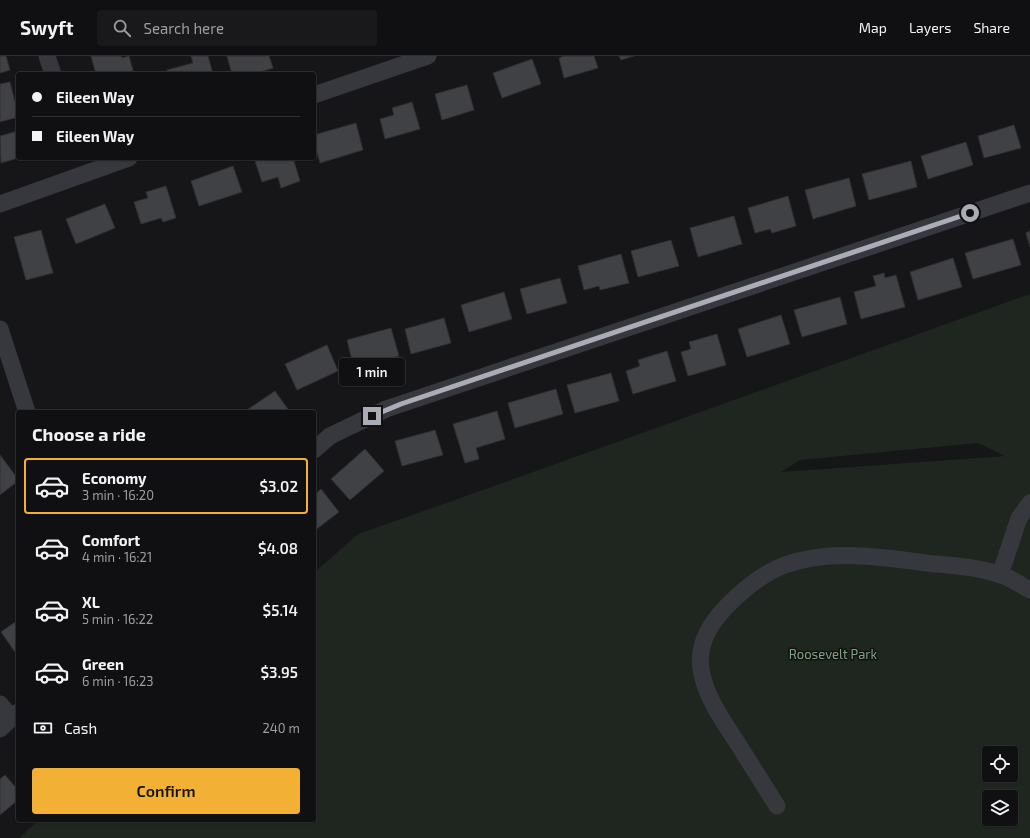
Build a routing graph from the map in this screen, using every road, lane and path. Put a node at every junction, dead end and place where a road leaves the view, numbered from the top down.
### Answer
1 (47, 56) edge
2 (428, 56) edge
3 (52, 72) edge
4 (316, 94) edge
5 (117, 160) edge
6 (82, 166) edge
7 (1030, 192) edge
8 (0, 204) edge
9 (0, 329) edge
10 (26, 410) edge
11 (316, 448) edge
12 (1030, 503) edge
13 (1000, 575) junction
14 (1030, 590) edge
15 (0, 704) edge
16 (10, 720) edge
17 (777, 806) dead end

1 - 3 street
2 - 4 street
5 - 6 street
6 - 8 street
7 - 11 street
9 - 10 street
12 - 13 street
13 - 14 street
13 - 17 street
15 - 16 street

